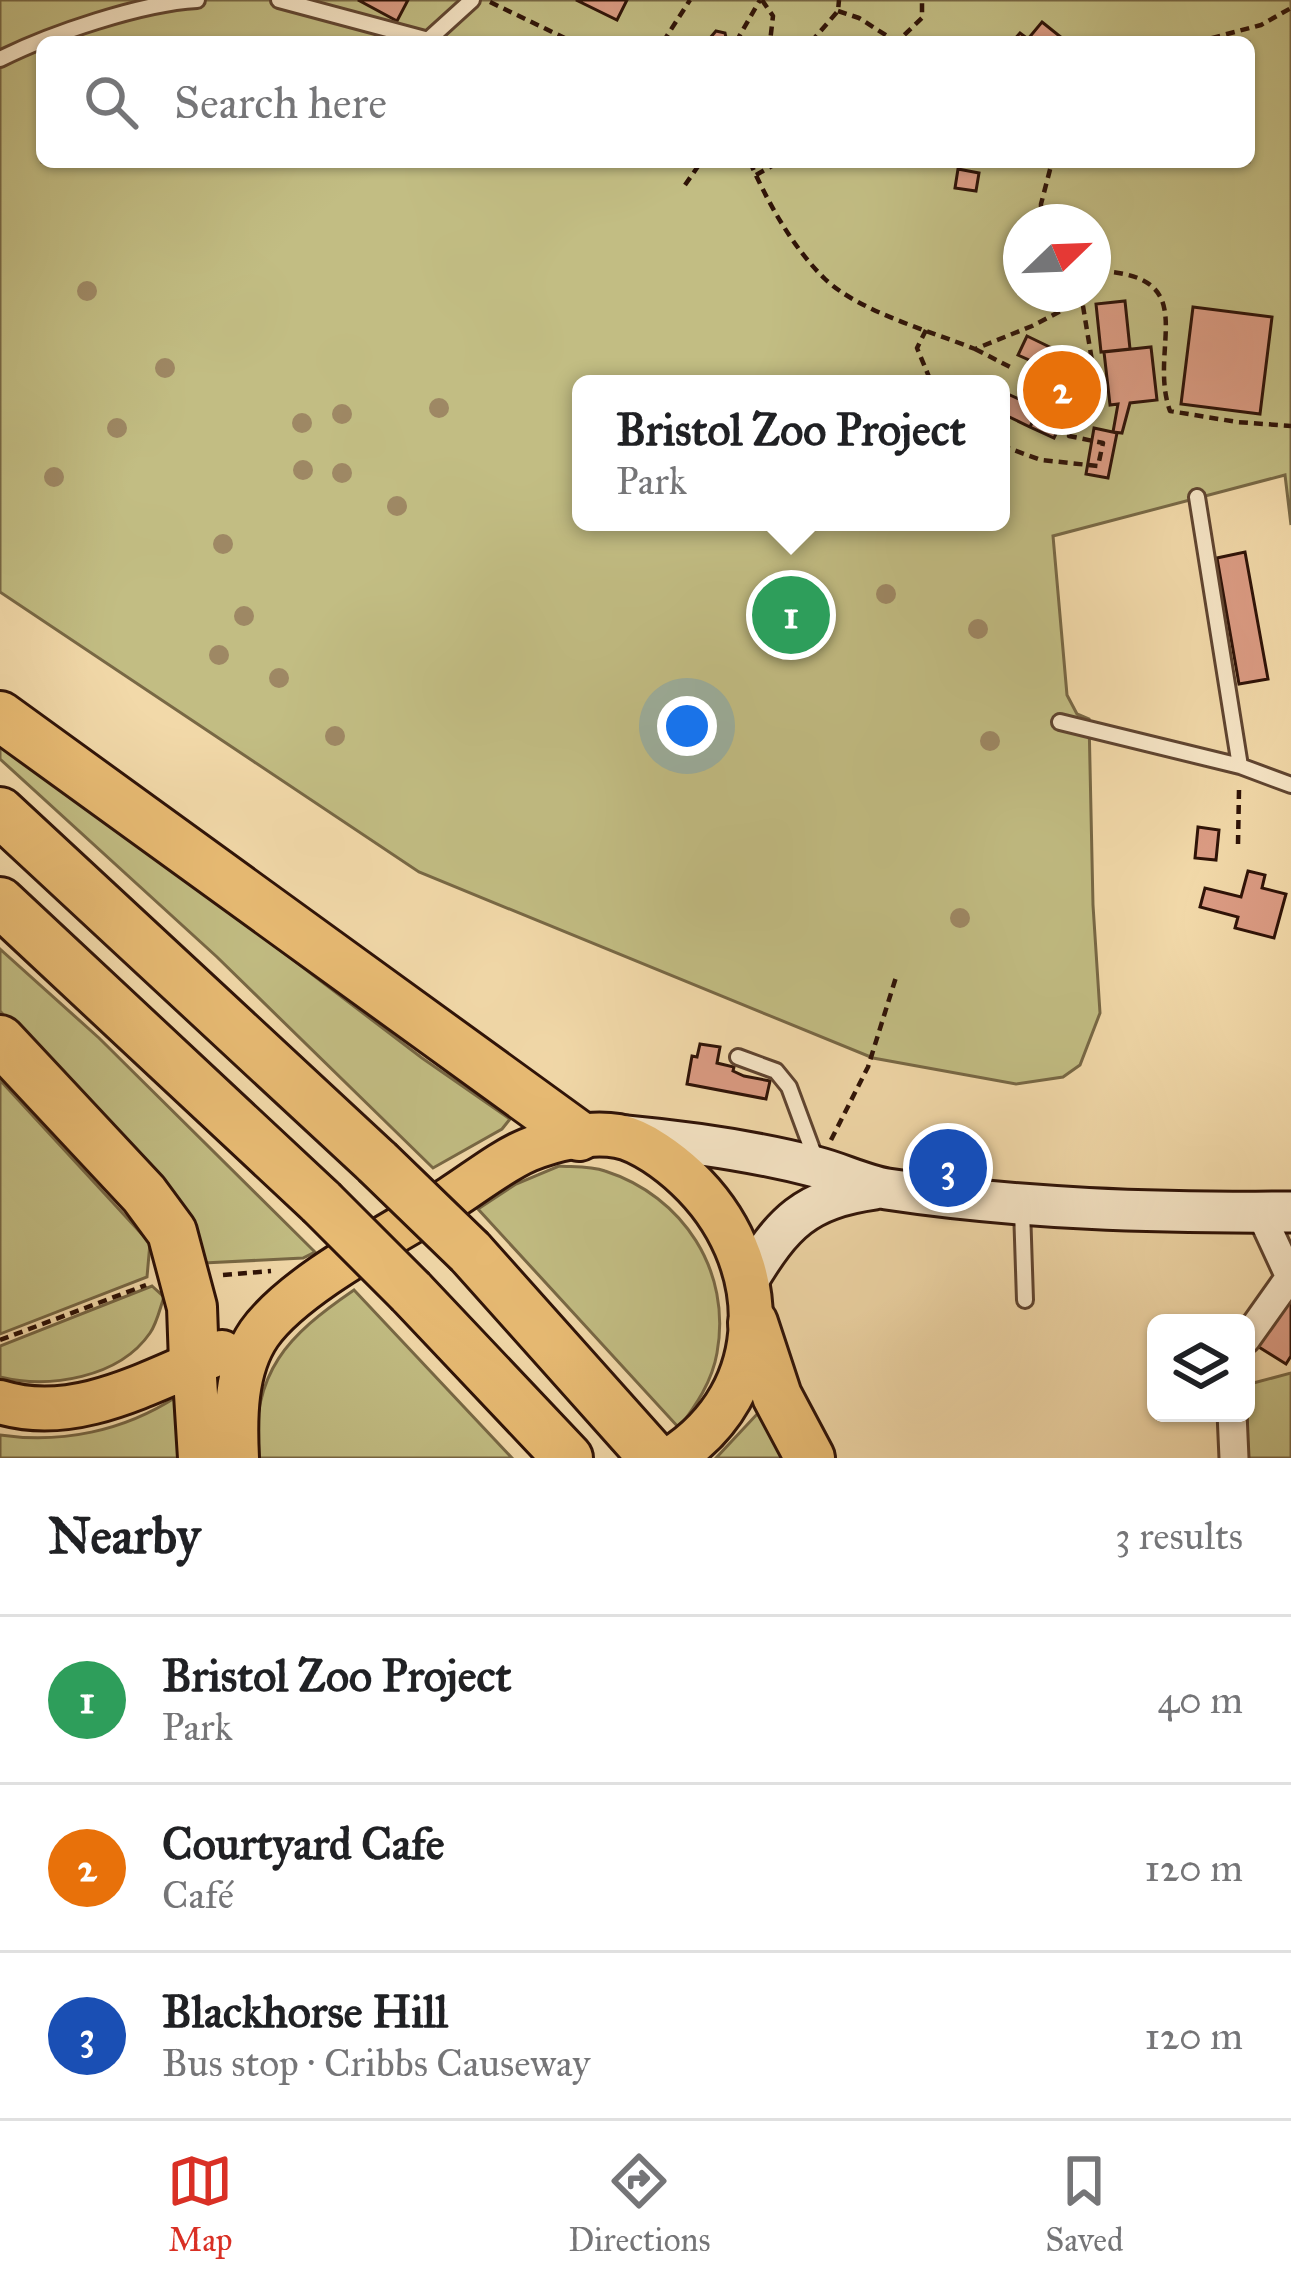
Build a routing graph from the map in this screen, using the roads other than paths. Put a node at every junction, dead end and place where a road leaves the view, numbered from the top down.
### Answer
1 (196, 0) edge
2 (279, 0) edge
3 (472, 0) edge
4 (61, 36) edge
5 (413, 36) edge
6 (437, 36) edge
7 (36, 44) edge
8 (0, 59) edge
9 (1197, 496) dead end
10 (0, 716) edge
11 (1060, 722) dead end
12 (1240, 766) junction
13 (1291, 785) edge
14 (0, 812) edge
15 (0, 902) edge
16 (0, 1040) edge
17 (738, 1057) dead end
18 (599, 1136) junction
19 (818, 1168) junction
20 (881, 1188) junction
21 (1022, 1205) junction
22 (1275, 1212) edge
23 (1291, 1278) edge
24 (1025, 1300) dead end
25 (750, 1302) junction
26 (1255, 1327) edge
27 (256, 1338) junction
28 (194, 1362) junction
29 (0, 1402) edge
30 (1232, 1422) edge
31 (200, 1458) edge
32 (237, 1458) edge
33 (568, 1458) edge
34 (653, 1458) edge
35 (672, 1458) edge
36 (810, 1458) edge
37 (1234, 1458) edge

1 - 4 lane
2 - 5 lane
3 - 6 lane
7 - 8 lane
9 - 12 lane
10 - 18 highway
11 - 12 lane
12 - 13 lane
14 - 34 highway, bridge
15 - 33 highway, bridge
16 - 28 highway
17 - 19 lane
18 - 19 main road
18 - 25 main road
18 - 27 main road
19 - 20 main road
20 - 21 main road
20 - 25 main road
21 - 22 main road
21 - 24 lane
22 - 23 street
23 - 26 street
25 - 35 main road
25 - 36 highway
27 - 28 main road
27 - 32 main road
28 - 29 main road
28 - 31 main road
30 - 37 street

